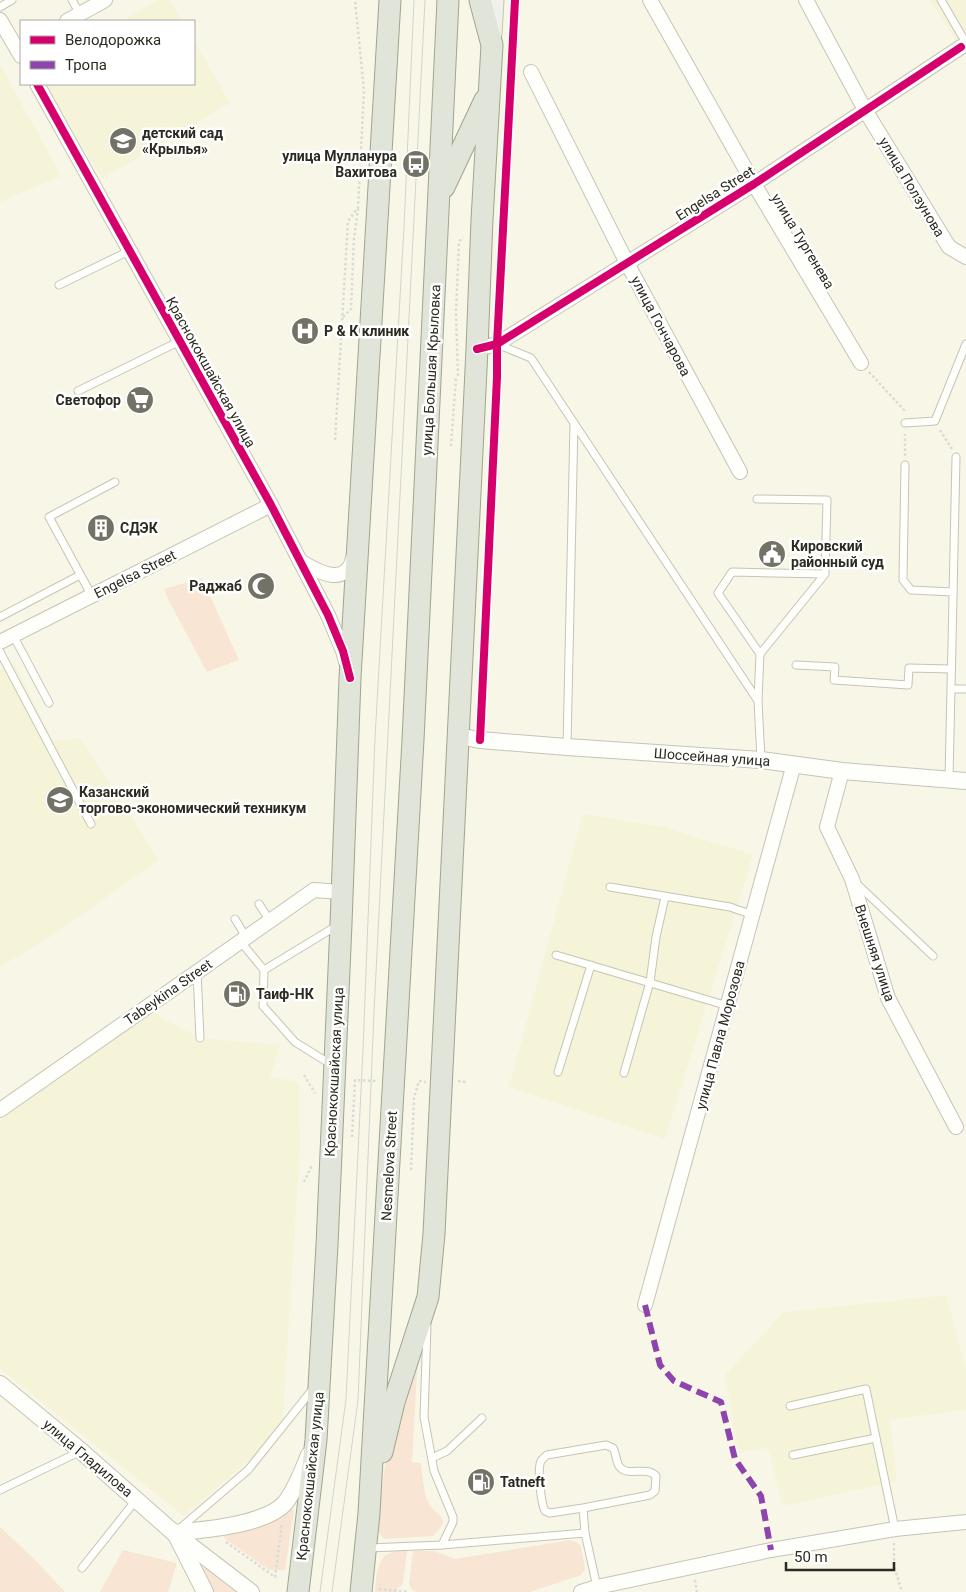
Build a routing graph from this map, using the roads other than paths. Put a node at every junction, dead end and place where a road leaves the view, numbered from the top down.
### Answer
1 (12, 0) edge
2 (72, 0) edge
3 (105, 0) edge
4 (390, 0) edge
5 (448, 0) edge
6 (480, 0) edge
7 (494, 0) edge
8 (650, 0) edge
9 (806, 0) edge
10 (940, 0) edge
11 (0, 7) edge
12 (80, 14) junction
13 (0, 20) edge
14 (69, 20) edge
15 (492, 45) junction
16 (964, 45) edge
17 (20, 51) edge
18 (531, 72) dead end
19 (38, 85) edge
20 (490, 90) junction
21 (865, 110) junction
22 (754, 184) junction
23 (440, 196) junction
24 (130, 251) junction
25 (966, 257) edge
26 (627, 263) junction
27 (59, 285) dead end
28 (180, 341) junction
29 (966, 344) edge
30 (487, 347) junction
31 (861, 363) road end
32 (78, 390) dead end
33 (574, 423) junction
34 (905, 423) road end
35 (956, 457) road end
36 (905, 464) road end
37 (740, 472) dead end
38 (115, 482) dead end
39 (757, 499) dead end
40 (270, 505) junction
41 (358, 519) junction
42 (300, 561) junction
43 (825, 574) junction
44 (80, 575) junction
45 (953, 592) junction
46 (92, 596) junction
47 (0, 616) edge
48 (13, 636) junction
49 (0, 642) edge
50 (0, 652) edge
51 (760, 654) junction
52 (796, 665) dead end
53 (951, 669) junction
54 (350, 678) junction
55 (951, 688) junction
56 (966, 688) edge
57 (758, 701) junction
58 (49, 704) dead end
59 (458, 736) junction
60 (413, 740) joint
61 (567, 747) junction
62 (762, 760) junction
63 (794, 764) junction
64 (842, 771) junction
65 (949, 780) junction
66 (966, 781) edge
67 (91, 824) dead end
68 (852, 879) junction
69 (610, 887) dead end
70 (341, 892) junction
71 (665, 896) junction
72 (259, 904) dead end
73 (753, 915) junction
74 (235, 919) dead end
75 (270, 920) junction
76 (341, 924) junction
77 (243, 939) junction
78 (556, 955) dead end
79 (933, 956) dead end
80 (591, 965) junction
81 (264, 970) junction
82 (197, 972) junction
83 (650, 982) junction
84 (728, 1006) junction
85 (200, 1038) dead end
86 (334, 1066) junction
87 (558, 1072) dead end
88 (624, 1072) dead end
89 (0, 1110) edge
90 (956, 1127) dead end
91 (428, 1297) junction
92 (645, 1306) dead end
93 (319, 1382) junction
94 (0, 1384) edge
95 (790, 1406) dead end
96 (482, 1418) dead end
97 (876, 1438) junction
98 (316, 1440) junction
99 (82, 1451) junction
100 (793, 1455) dead end
101 (432, 1458) junction
102 (0, 1490) edge
103 (137, 1500) junction
104 (584, 1508) junction
105 (369, 1513) junction
106 (966, 1522) edge
107 (895, 1529) junction
108 (174, 1533) junction
109 (585, 1533) junction
110 (442, 1545) junction
111 (365, 1548) junction
112 (82, 1568) dead end
113 (597, 1587) junction
114 (368, 1590) edge
115 (205, 1592) edge
116 (251, 1592) edge
117 (298, 1592) edge
118 (582, 1592) edge

1 - 11 lane
2 - 12 lane
3 - 12 street
4 - 41 main road
5 - 23 main road, улица Большая Крыловка
6 - 15 main road
7 - 15 main road
8 - 22 street, улица Тургенева
9 - 21 street, улица Ползунова
10 - 16 lane
12 - 14 street
13 - 17 street
15 - 20 main road
16 - 21 street, Engelsa Street
18 - 26 street, улица Гончарова
19 - 24 street, Краснококшайская улица
20 - 23 main road
20 - 30 main road
21 - 22 street, Engelsa Street
21 - 25 street, улица Ползунова
22 - 26 street, Engelsa Street
22 - 31 street, улица Тургенева
23 - 60 main road, улица Большая Крыловка
24 - 27 lane
24 - 28 street, Краснококшайская улица
26 - 30 street, Engelsa Street
26 - 37 street, улица Гончарова
28 - 32 lane
28 - 40 street, Краснококшайская улица
29 - 34 lane
30 - 33 lane
30 - 59 main road
33 - 57 lane
33 - 61 lane
35 - 45 lane
36 - 45 lane
38 - 44 lane
39 - 43 lane
40 - 42 street, Краснококшайская улица
40 - 46 street, Engelsa Street
41 - 42 street
41 - 54 main road
42 - 54 street, Краснококшайская улица
43 - 51 lane
43 - 51 lane
44 - 46 lane
44 - 47 lane
45 - 53 lane
46 - 48 street, Engelsa Street
48 - 49 street, Engelsa Street
48 - 58 lane
50 - 67 lane
51 - 57 lane
52 - 53 lane
53 - 55 lane
54 - 70 main road, Краснококшайская улица
55 - 56 lane
55 - 65 lane
57 - 62 lane
59 - 61 street, Шоссейная улица
59 - 91 main road
60 - 105 main road, Nesmelova Street
61 - 62 street, Шоссейная улица
62 - 63 street, Шоссейная улица
63 - 64 street, Шоссейная улица
63 - 73 street, улица Павла Морозова
64 - 65 street, Шоссейная улица
64 - 68 street, Внешняя улица
65 - 66 street, Шоссейная улица
68 - 79 lane
68 - 90 street, Внешняя улица
69 - 71 lane
70 - 75 street, Tabeykina Street
70 - 76 main road, Краснококшайская улица
71 - 73 lane
71 - 83 lane
72 - 75 lane
73 - 84 street, улица Павла Морозова
74 - 77 lane
75 - 77 street, Tabeykina Street
76 - 81 lane
76 - 86 main road, Краснококшайская улица
77 - 81 lane
77 - 82 street, Tabeykina Street
78 - 80 lane
80 - 83 lane
80 - 87 lane
81 - 86 lane
82 - 85 lane
82 - 89 street, Tabeykina Street
83 - 84 lane
83 - 88 lane
84 - 92 street, улица Павла Морозова
86 - 93 main road, Краснококшайская улица
91 - 101 lane
91 - 105 main road
93 - 98 main road, Краснококшайская улица
93 - 108 lane
94 - 99 street, улица Гладилова
95 - 97 lane
96 - 101 lane
97 - 100 lane
97 - 107 lane
98 - 108 street
98 - 117 main road, Краснококшайская улица
99 - 102 lane
99 - 103 street, улица Гладилова
101 - 110 lane
103 - 108 street, улица Гладилова
103 - 112 lane
104 - 104 lane
104 - 109 lane
105 - 111 main road, Nesmelova Street
106 - 107 street
107 - 113 street
108 - 115 street
108 - 116 street, улица Гладилова
109 - 110 lane
109 - 113 lane
110 - 111 lane
111 - 114 main road, Nesmelova Street
113 - 118 street

